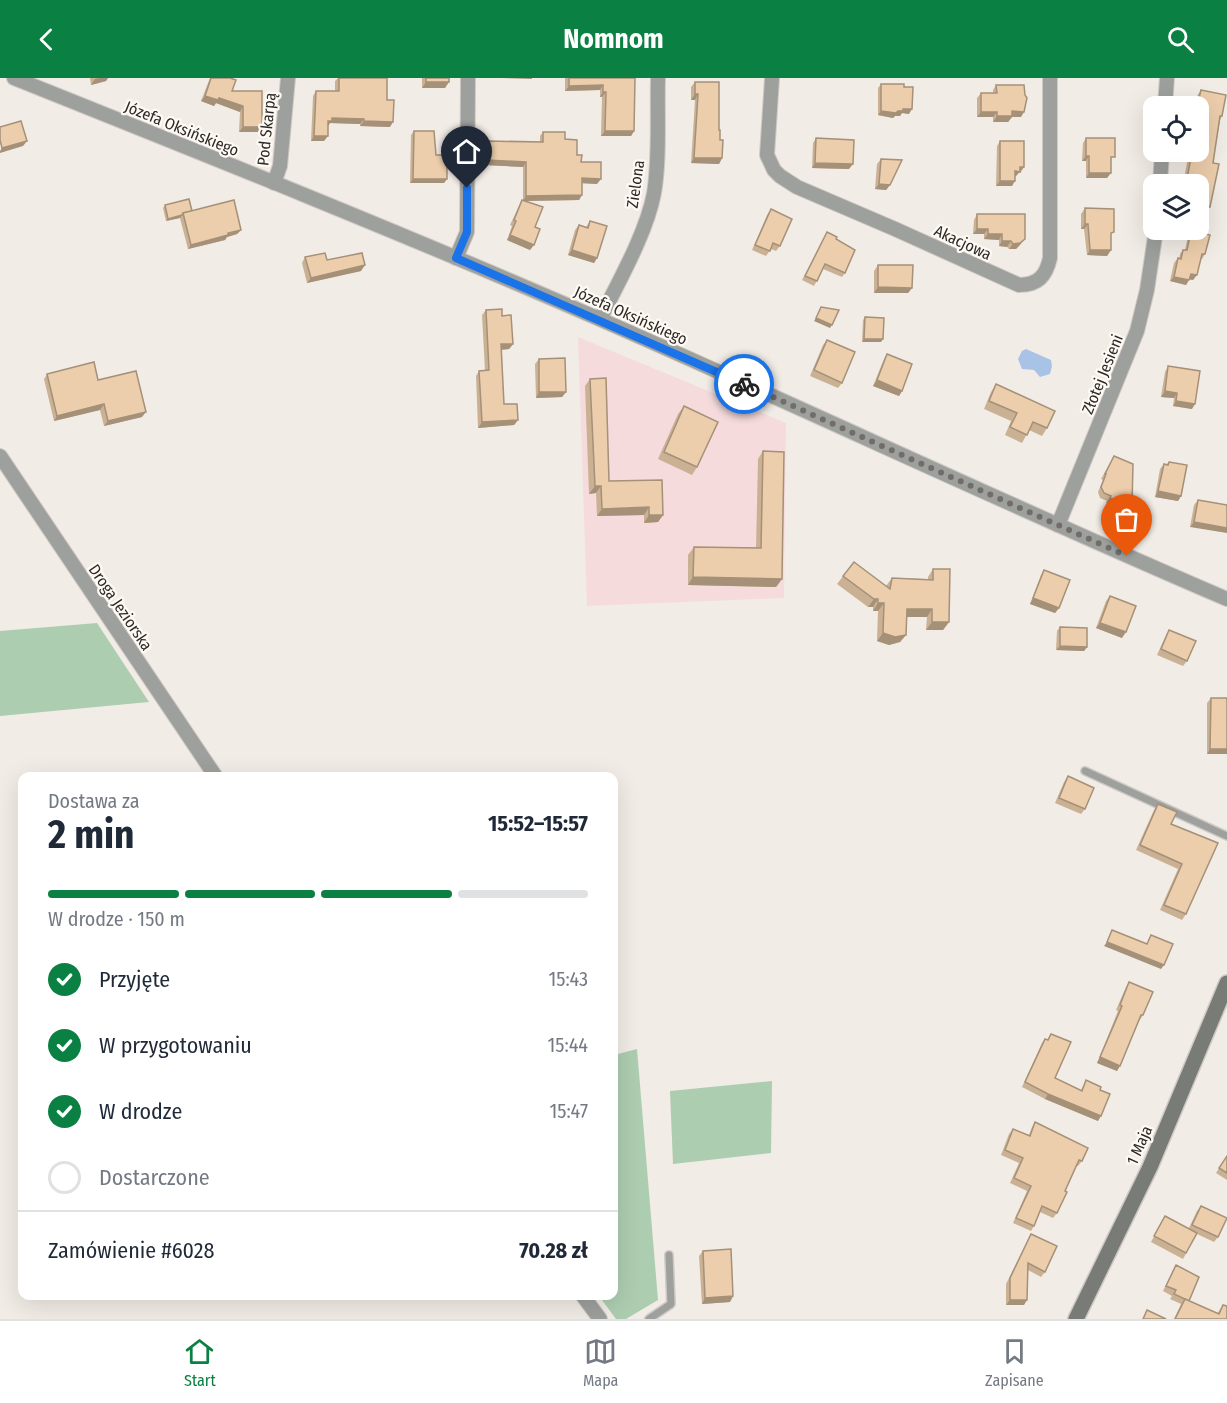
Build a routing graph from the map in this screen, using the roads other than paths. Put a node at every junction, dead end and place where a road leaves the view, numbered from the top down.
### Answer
1 (14, 78) edge
2 (288, 78) edge
3 (468, 78) edge
4 (658, 78) edge
5 (772, 78) edge
6 (1050, 78) edge
7 (1167, 78) edge
8 (1166, 96) edge
9 (274, 183) junction
10 (1154, 240) edge
11 (456, 258) junction
12 (600, 319) junction
13 (0, 456) edge
14 (1058, 525) junction
15 (1227, 599) edge
16 (1085, 771) dead end
17 (213, 772) edge
18 (1227, 836) edge
19 (1227, 983) edge
20 (669, 1255) dead end
21 (586, 1300) edge
22 (600, 1319) edge
23 (649, 1319) edge
24 (1076, 1319) edge

1 - 9 street, Józefa Oksińskiego
2 - 9 street, Pod Skarpą
3 - 11 street
4 - 12 street, Zielona
5 - 6 street, Akacjowa
7 - 8 street
9 - 11 street, Józefa Oksińskiego
10 - 14 street, Złotej Jesieni
11 - 12 street, Józefa Oksińskiego
12 - 14 street, Józefa Oksińskiego
13 - 17 street, Droga Jeziorska
14 - 15 street, Józefa Oksińskiego
16 - 18 lane
19 - 24 main road, 1 Maja
20 - 23 lane
21 - 22 street

